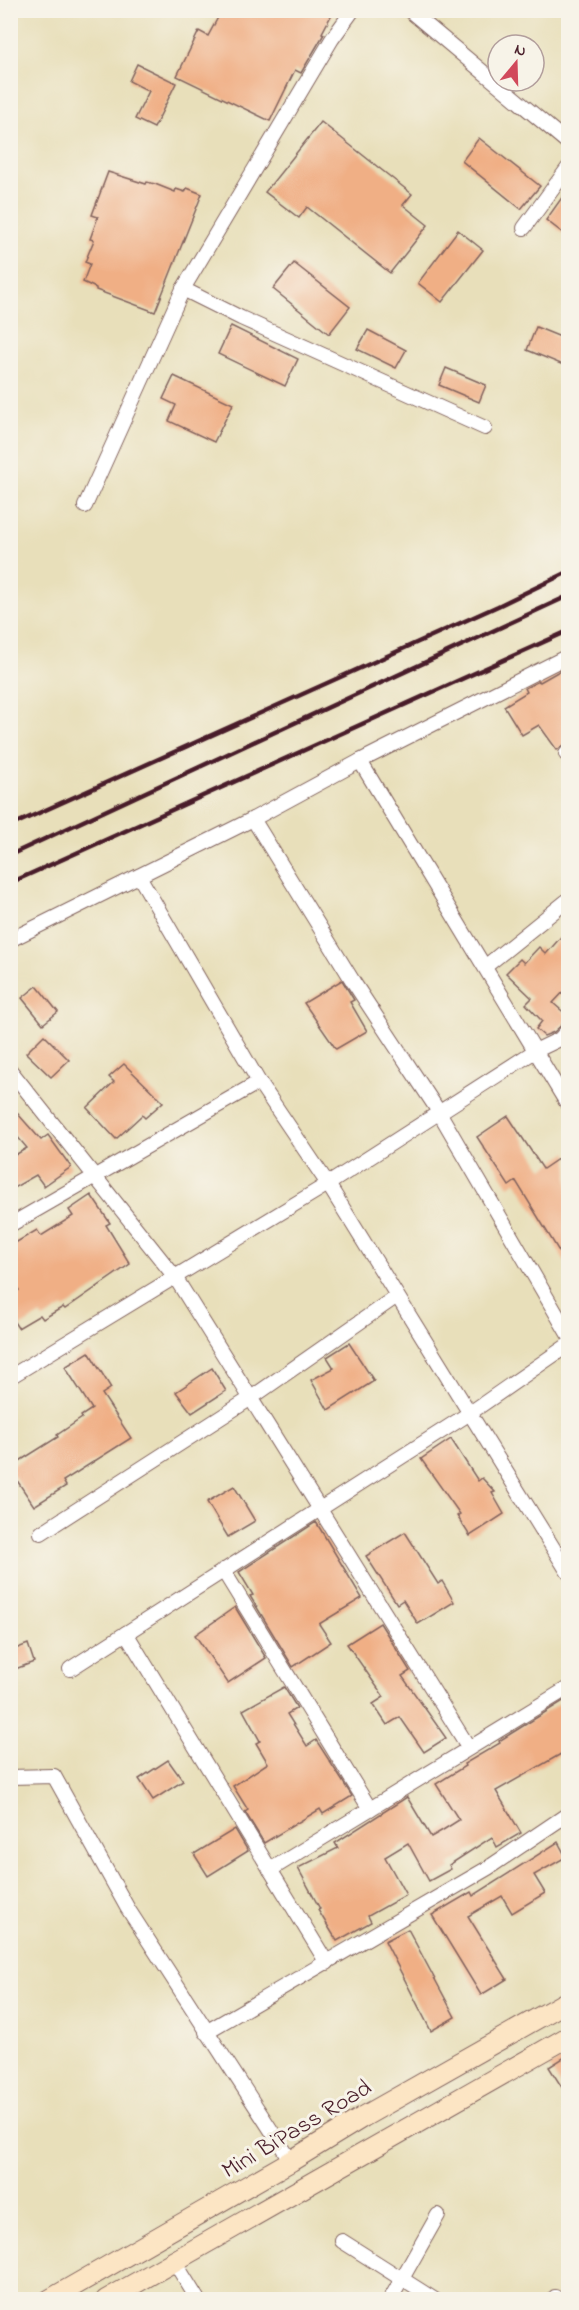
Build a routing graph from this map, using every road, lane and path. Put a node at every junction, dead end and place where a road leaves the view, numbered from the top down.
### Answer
1 (353, 10) edge
2 (409, 10) edge
3 (568, 143) edge
4 (568, 168) edge
5 (524, 228) dead end
6 (183, 289) junction
7 (485, 428) dead end
8 (85, 506) dead end
9 (568, 656) edge
10 (360, 761) junction
11 (254, 819) junction
12 (140, 876) junction
13 (568, 900) edge
14 (10, 940) edge
15 (486, 966) junction
16 (568, 1030) edge
17 (535, 1051) junction
18 (10, 1070) edge
19 (259, 1082) junction
20 (568, 1105) edge
21 (439, 1112) junction
22 (95, 1176) junction
23 (328, 1184) junction
24 (10, 1225) edge
25 (175, 1277) junction
26 (397, 1296) junction
27 (568, 1334) edge
28 (568, 1345) edge
29 (10, 1377) edge
30 (251, 1398) junction
31 (470, 1413) junction
32 (321, 1508) junction
33 (41, 1533) dead end
34 (223, 1570) junction
35 (568, 1572) edge
36 (126, 1633) junction
37 (70, 1669) dead end
38 (568, 1688) edge
39 (469, 1748) junction
40 (10, 1777) edge
41 (370, 1809) junction
42 (568, 1814) edge
43 (270, 1869) junction
44 (327, 1963) junction
45 (568, 2001) edge
46 (206, 2032) junction
47 (568, 2037) edge
48 (291, 2161) junction
49 (438, 2215) dead end
50 (342, 2241) dead end
51 (174, 2261) junction
52 (402, 2279) junction
53 (49, 2300) edge
54 (106, 2300) edge
55 (198, 2300) edge
56 (390, 2300) edge
57 (435, 2300) edge

1 - 6 street
2 - 3 street
4 - 5 street
6 - 7 street
6 - 8 street
9 - 10 street
10 - 11 street
10 - 15 street
11 - 12 street
11 - 21 street
12 - 14 street
12 - 19 street
13 - 15 street
15 - 17 street
16 - 17 street
17 - 20 street
17 - 21 street
18 - 22 street
19 - 22 street
19 - 23 street
21 - 23 street
21 - 27 street
22 - 24 street
22 - 25 street
23 - 25 street
23 - 26 street
25 - 29 street
25 - 30 street
26 - 30 street
26 - 31 street
28 - 31 street
30 - 32 street
30 - 33 street
31 - 32 street
31 - 35 street
32 - 34 street
32 - 39 street
34 - 36 street
34 - 41 street
36 - 37 street
36 - 43 street
38 - 39 street
39 - 41 street
40 - 46 street
41 - 43 street
42 - 44 street
43 - 44 street
44 - 46 street
45 - 48 main road, Mini BiPass Road
46 - 48 street
47 - 51 main road
48 - 53 main road, Mini BiPass Road
49 - 52 street
50 - 52 street
51 - 54 main road
51 - 55 street
52 - 56 street
52 - 57 street

